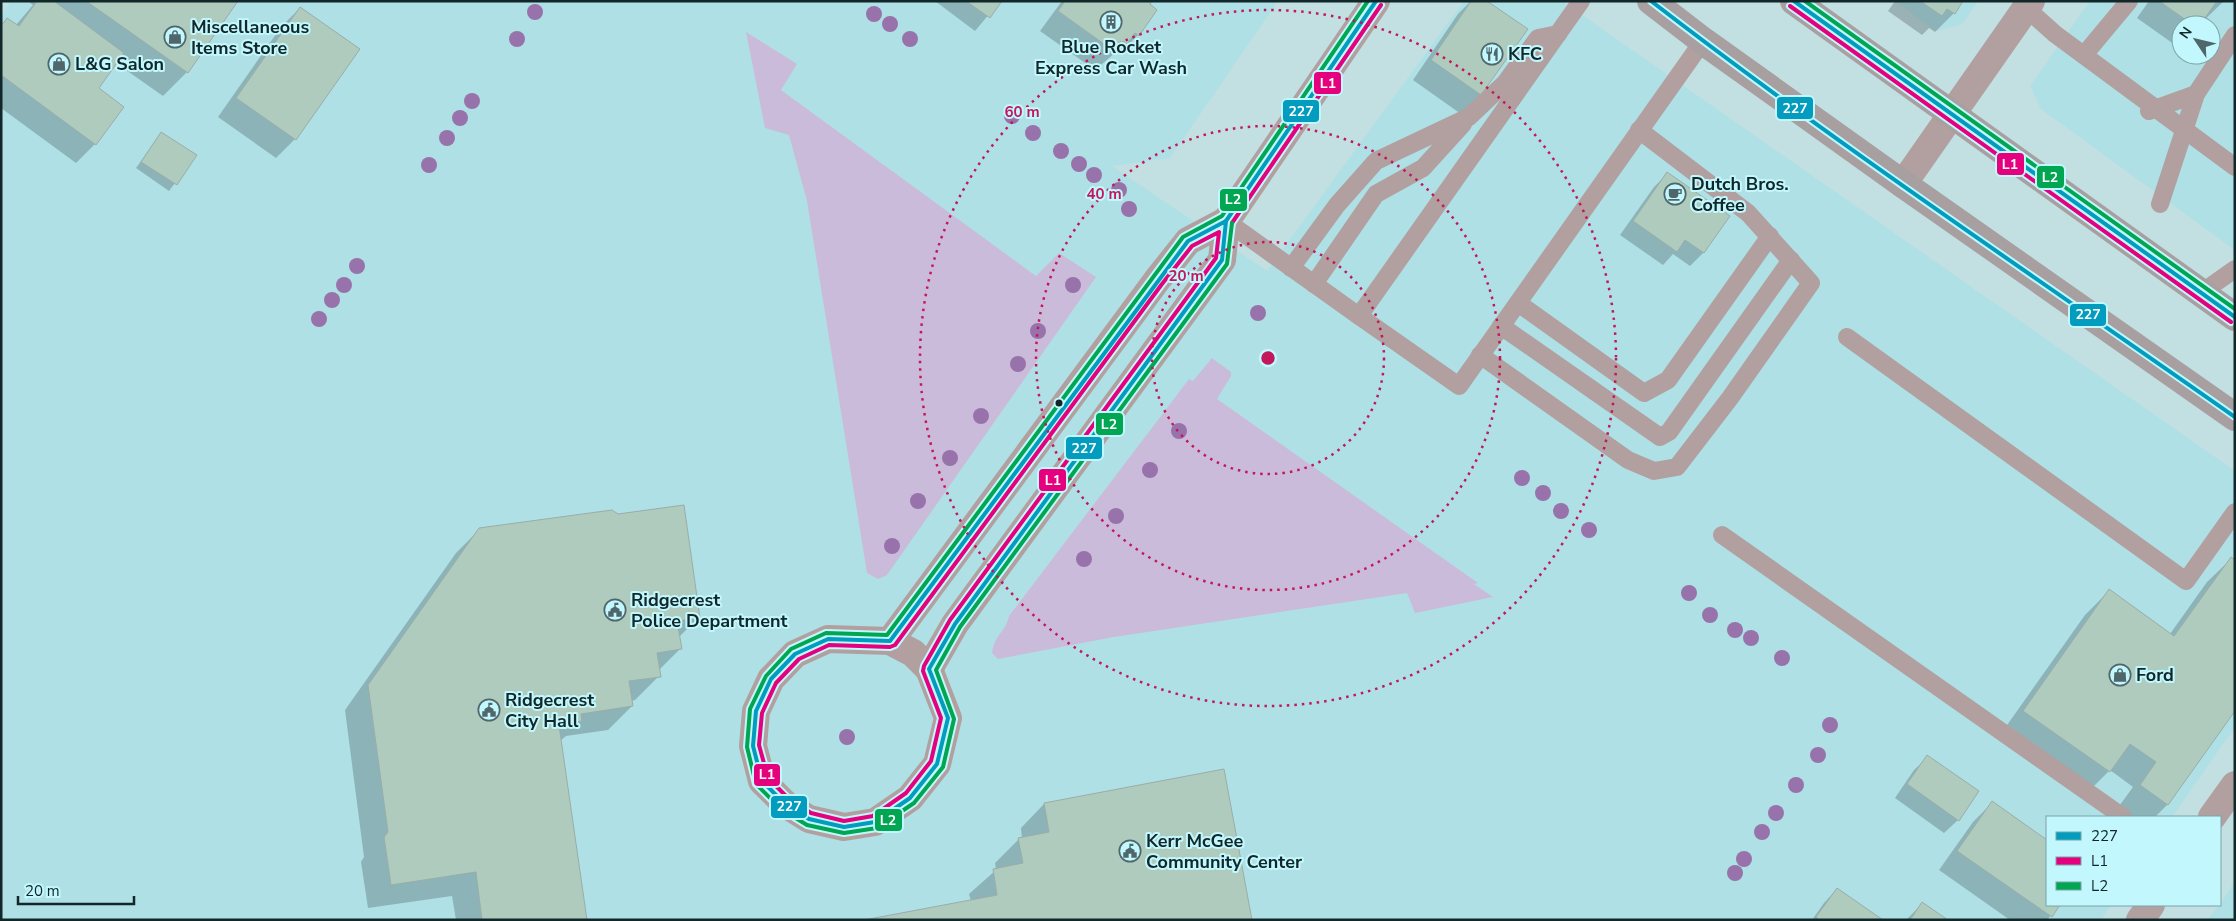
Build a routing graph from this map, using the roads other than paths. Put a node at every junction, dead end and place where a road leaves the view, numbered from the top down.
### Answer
1 (1376, 1) edge
2 (1581, 1) edge
3 (1651, 1) edge
4 (1794, 1) edge
5 (2129, 1) edge
6 (2026, 8) edge
7 (1558, 34) junction
8 (2235, 36) edge
9 (1703, 41) junction
10 (2084, 55) junction
11 (2196, 94) junction
12 (1951, 113) junction
13 (1469, 117) junction
14 (1639, 130) junction
15 (2235, 167) edge
16 (1903, 184) junction
17 (2160, 204) dead end
18 (1226, 222) junction
19 (1770, 236) junction
20 (1791, 260) junction
21 (1291, 268) junction
22 (2235, 269) edge
23 (1314, 284) junction
24 (2201, 293) junction
25 (1518, 303) junction
26 (1359, 316) junction
27 (2235, 317) edge
28 (1501, 326) junction
29 (1847, 336) dead end
30 (1480, 356) junction
31 (2235, 417) edge
32 (2235, 512) edge
33 (1722, 534) dead end
34 (890, 641) junction
35 (929, 669) junction
36 (2235, 785) edge
37 (2122, 816) edge
38 (2213, 816) edge
39 (2150, 906) edge
40 (2140, 920) edge

1 - 18 street
2 - 7 lane
3 - 9 main road
4 - 12 main road
5 - 10 lane
6 - 10 lane
6 - 11 lane
6 - 12 street
7 - 13 lane
7 - 26 lane
8 - 11 lane
9 - 14 lane
9 - 16 main road
10 - 15 lane
11 - 17 lane
12 - 16 street
12 - 24 main road
13 - 21 lane
13 - 23 lane
14 - 19 lane
14 - 25 lane
16 - 31 main road
18 - 21 lane
18 - 34 street
18 - 35 street
19 - 20 lane
19 - 25 lane
20 - 28 lane
20 - 30 lane
21 - 23 lane
22 - 24 lane
23 - 26 lane
24 - 27 main road
25 - 28 lane
26 - 30 lane
28 - 30 lane
29 - 32 lane
33 - 37 lane
34 - 35 street
34 - 35 street
36 - 38 street
39 - 40 street

